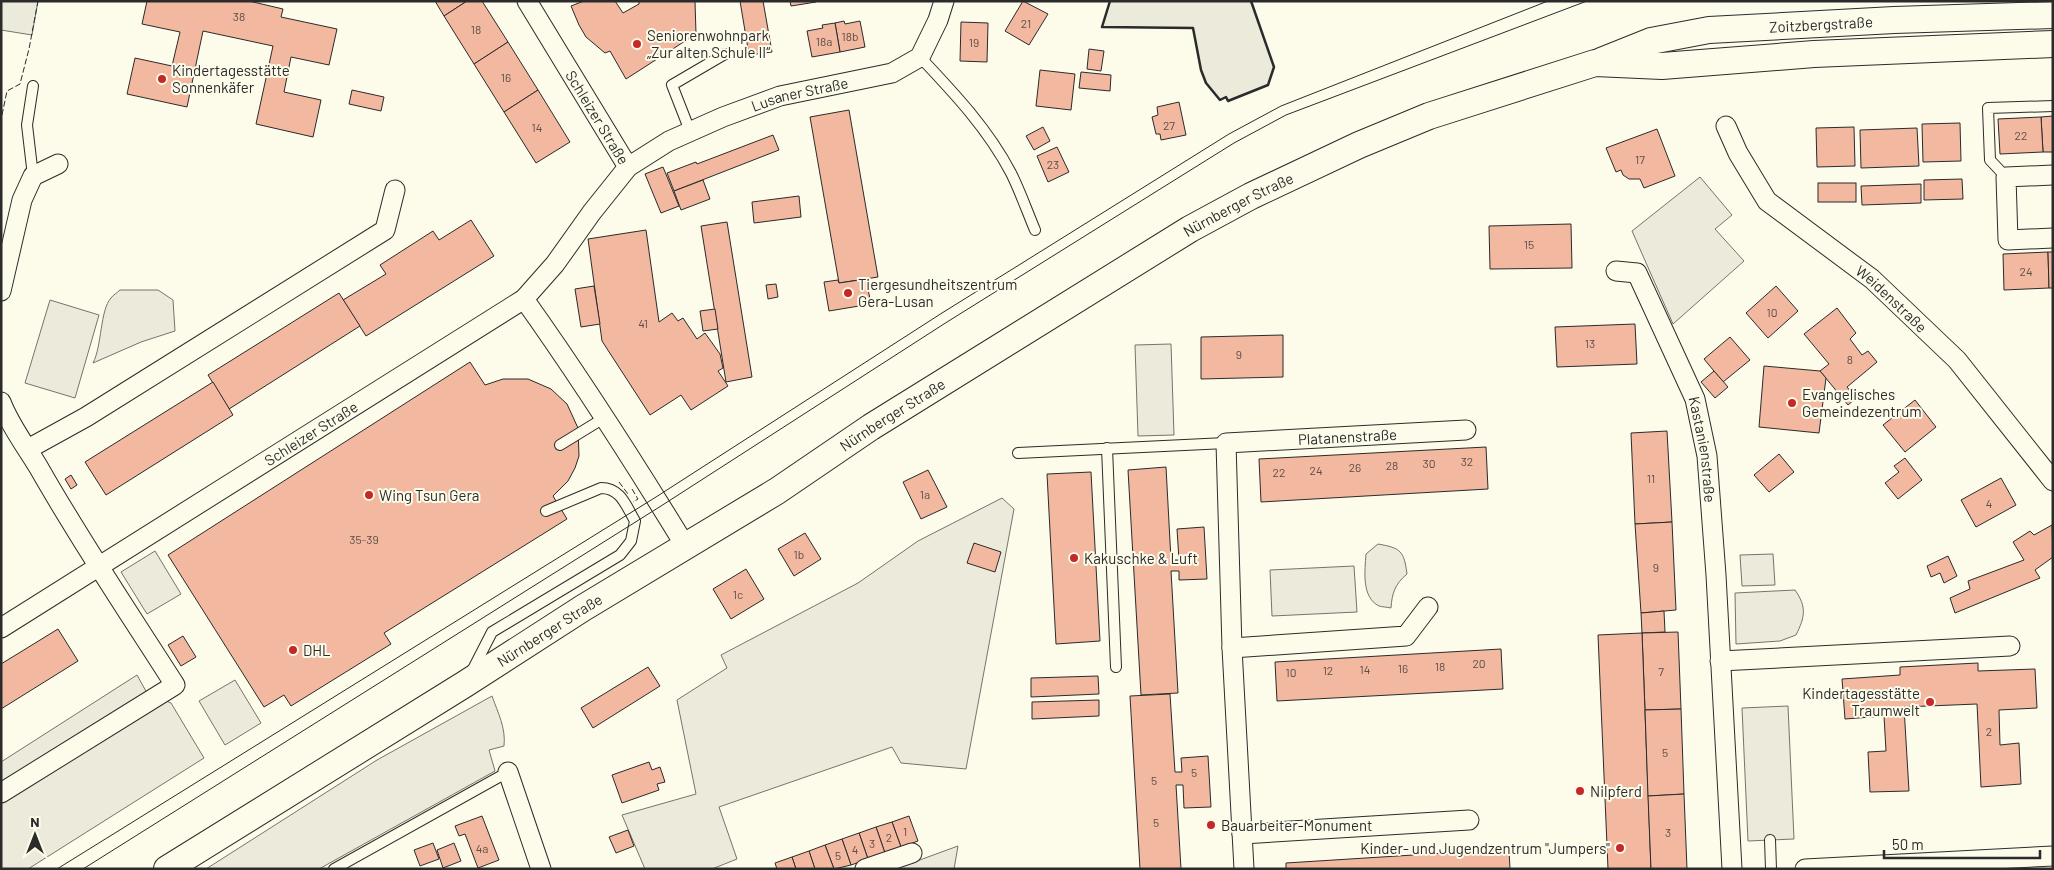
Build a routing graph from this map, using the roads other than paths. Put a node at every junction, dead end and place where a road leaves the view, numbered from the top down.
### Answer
1 (527, 1) edge
2 (944, 1) edge
3 (2053, 15) edge
4 (2053, 44) edge
5 (725, 54) dead end
6 (920, 57) junction
7 (1595, 63) junction
8 (1662, 66) joint
9 (32, 86) dead end
10 (2053, 106) edge
11 (1726, 126) dead end
12 (690, 131) junction
13 (58, 164) dead end
14 (628, 167) junction
15 (2053, 175) edge
16 (33, 176) junction
17 (2006, 177) junction
18 (395, 190) dead end
19 (1034, 230) dead end
20 (2053, 238) edge
21 (1616, 271) dead end
22 (1, 291) edge
23 (524, 299) junction
24 (1, 402) edge
25 (604, 418) junction
26 (1466, 430) dead end
27 (1226, 443) junction
28 (560, 445) dead end
29 (1107, 448) junction
30 (28, 449) junction
31 (1018, 453) dead end
32 (2053, 480) edge
33 (546, 511) dead end
34 (686, 547) junction
35 (98, 566) junction
36 (1428, 607) dead end
37 (1, 628) edge
38 (2010, 646) dead end
39 (1232, 648) junction
40 (1720, 661) junction
41 (1116, 667) dead end
42 (465, 684) junction
43 (508, 772) joint
44 (1, 793) edge
45 (1469, 820) dead end
46 (1242, 834) junction
47 (1770, 840) dead end
48 (912, 853) dead end
49 (2053, 856) edge
50 (167, 869) edge
51 (334, 869) edge
52 (541, 869) edge
53 (865, 869) edge
54 (1244, 869) edge
55 (1732, 869) edge
56 (1771, 869) edge
57 (1805, 869) edge

1 - 14 street, Schleizer Straße
2 - 6 street
3 - 7 main road, Zoitzbergstraße
4 - 8 main road, Zoitzbergstraße
5 - 12 lane
6 - 12 street, Lusaner Straße
6 - 19 lane
7 - 8 main road, Nürnberger Straße
7 - 34 main road, Nürnberger Straße
9 - 16 lane
10 - 17 lane
11 - 32 street, Weidenstraße
12 - 14 street, Lusaner Straße
13 - 16 street
14 - 23 street, Schleizer Straße
15 - 17 street
16 - 22 street
17 - 20 street
18 - 30 street
21 - 40 street, Kastanienstraße
23 - 25 street
23 - 35 street, Schleizer Straße
24 - 30 street
25 - 28 lane
25 - 34 street
26 - 27 street, Platanenstraße
27 - 29 lane, Platanenstraße
27 - 39 street
29 - 31 lane, Platanenstraße
29 - 41 lane
30 - 35 street
33 - 42 lane
34 - 42 main road, Nürnberger Straße
35 - 37 street, Schleizer Straße
35 - 44 street
36 - 39 street
38 - 40 street
39 - 46 street
40 - 55 street, Kastanienstraße
42 - 50 main road, Nürnberger Straße
43 - 51 lane
43 - 52 street
45 - 46 street
46 - 54 street
47 - 56 lane
48 - 53 street
49 - 57 street

